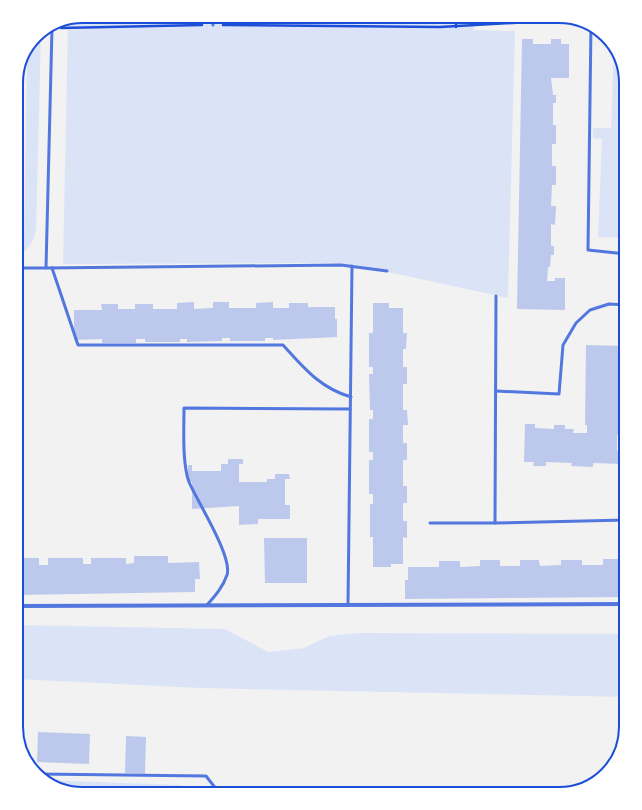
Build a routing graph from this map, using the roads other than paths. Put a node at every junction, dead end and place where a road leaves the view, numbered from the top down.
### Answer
1 (52, 32) edge
2 (591, 32) edge
3 (619, 253) edge
4 (352, 266) junction
5 (23, 268) edge
6 (46, 268) junction
7 (52, 268) junction
8 (387, 271) dead end
9 (496, 296) dead end
10 (619, 305) edge
11 (496, 391) junction
12 (351, 397) junction
13 (350, 409) junction
14 (619, 520) edge
15 (430, 522) dead end
16 (495, 522) junction
17 (348, 604) junction
18 (619, 604) edge
19 (206, 605) junction
20 (23, 606) edge
21 (46, 774) edge
22 (215, 787) edge

1 - 6 lane
2 - 3 lane
4 - 7 lane
4 - 8 lane
4 - 12 lane
5 - 6 lane
6 - 7 lane
7 - 12 lane
9 - 11 lane
10 - 11 lane
11 - 16 lane
12 - 13 lane
13 - 17 lane
13 - 19 lane
14 - 16 lane
15 - 16 lane
17 - 18 street
17 - 19 street
19 - 20 street
21 - 22 lane

